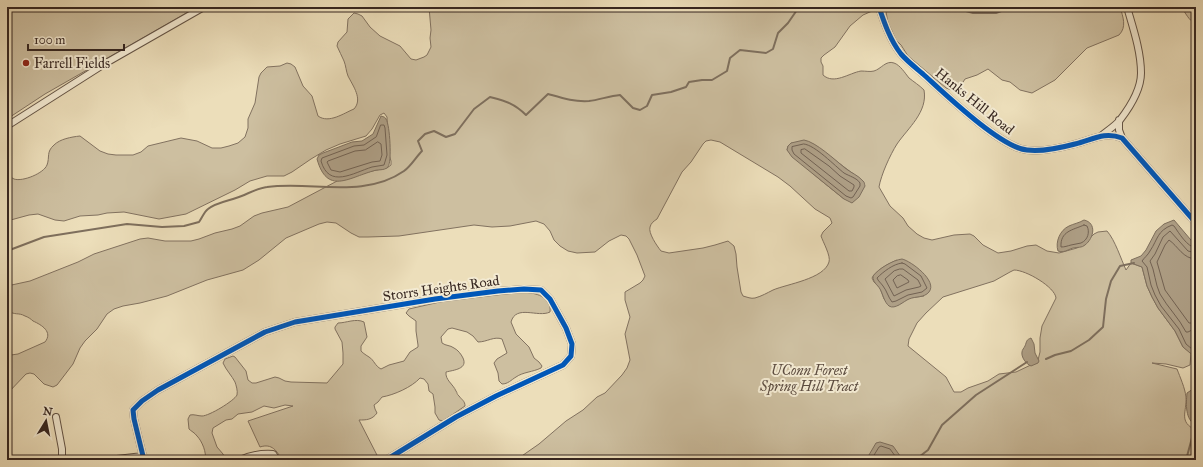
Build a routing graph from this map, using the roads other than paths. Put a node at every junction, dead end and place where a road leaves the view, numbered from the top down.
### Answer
1 (204, 7) edge
2 (879, 7) edge
3 (1127, 7) edge
4 (1119, 120) junction
5 (7, 126) edge
6 (1102, 136) junction
7 (1122, 138) junction
8 (1196, 223) edge
9 (56, 417) dead end
10 (144, 458) edge
11 (62, 460) edge
12 (108, 460) edge
13 (240, 460) edge
14 (277, 460) edge
15 (386, 460) edge

1 - 5 street
2 - 6 street, Hanks Hill Road
3 - 4 street
4 - 6 street
4 - 7 street
6 - 7 street, Hanks Hill Road
7 - 8 street
9 - 11 street
10 - 12 street, Storrs Heights Road
10 - 15 street, Storrs Heights Road
13 - 14 street

